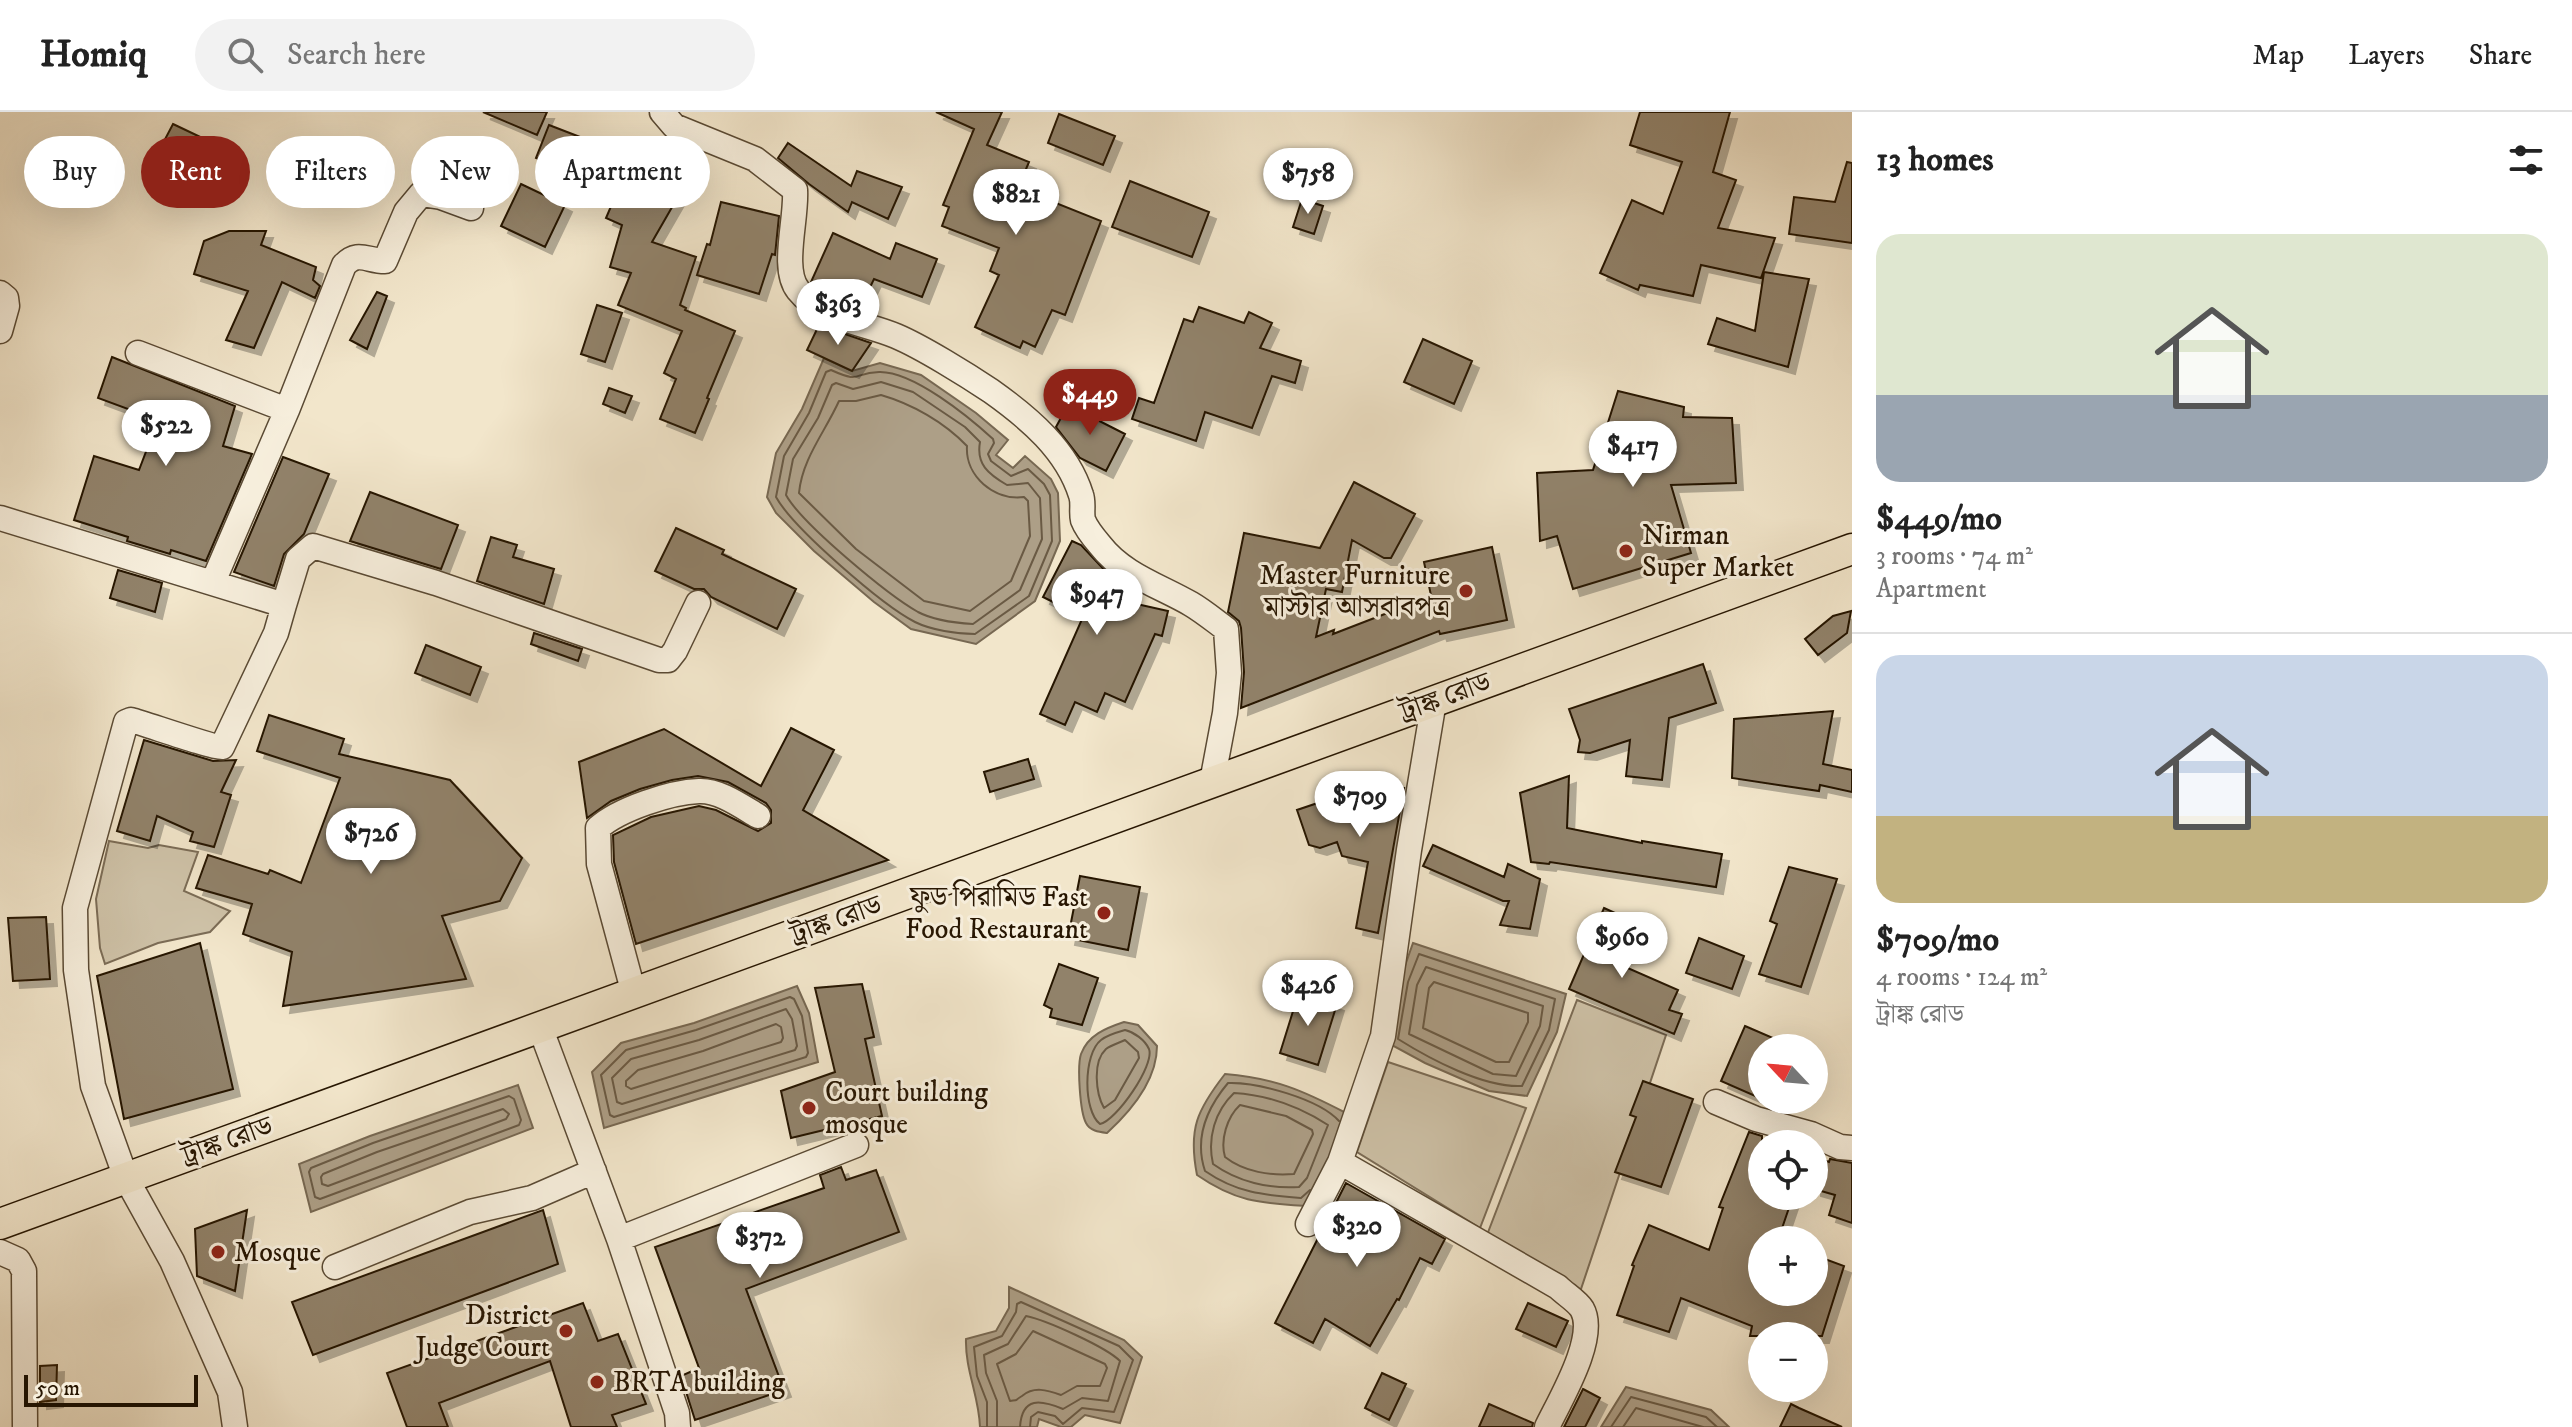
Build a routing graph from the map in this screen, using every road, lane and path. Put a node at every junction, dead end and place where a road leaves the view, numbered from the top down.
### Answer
1 (662, 112) edge
2 (411, 206) edge
3 (0, 293) edge
4 (0, 331) edge
5 (138, 353) dead end
6 (287, 410) junction
7 (0, 518) edge
8 (1852, 549) edge
9 (213, 582) junction
10 (698, 603) dead end
11 (284, 605) junction
12 (1434, 701) junction
13 (1212, 782) junction
14 (758, 816) dead end
15 (634, 994) junction
16 (540, 1027) junction
17 (1716, 1102) dead end
18 (856, 1145) dead end
19 (1852, 1148) edge
20 (1340, 1162) junction
21 (594, 1171) junction
22 (126, 1178) junction
23 (0, 1224) edge
24 (1308, 1224) dead end
25 (619, 1239) junction
26 (0, 1252) edge
27 (335, 1267) dead end
28 (25, 1427) edge
29 (235, 1427) edge
30 (678, 1427) edge
31 (1547, 1427) edge

1 - 13 street
2 - 6 street
3 - 4 street
5 - 6 street
6 - 9 street
7 - 9 street
8 - 12 main road, ট্রাঙ্ক রোড
9 - 11 street
10 - 11 street
11 - 22 street
12 - 13 main road, ট্রাঙ্ক রোড
12 - 20 street
13 - 15 main road, ট্রাঙ্ক রোড
14 - 15 street
15 - 16 main road, ট্রাঙ্ক রোড
16 - 21 street
16 - 22 main road, ট্রাঙ্ক রোড
17 - 19 street
18 - 25 street
20 - 24 street
20 - 31 street
21 - 25 street
21 - 27 street
22 - 23 main road, ট্রাঙ্ক রোড
22 - 29 street
25 - 30 street
26 - 28 street

